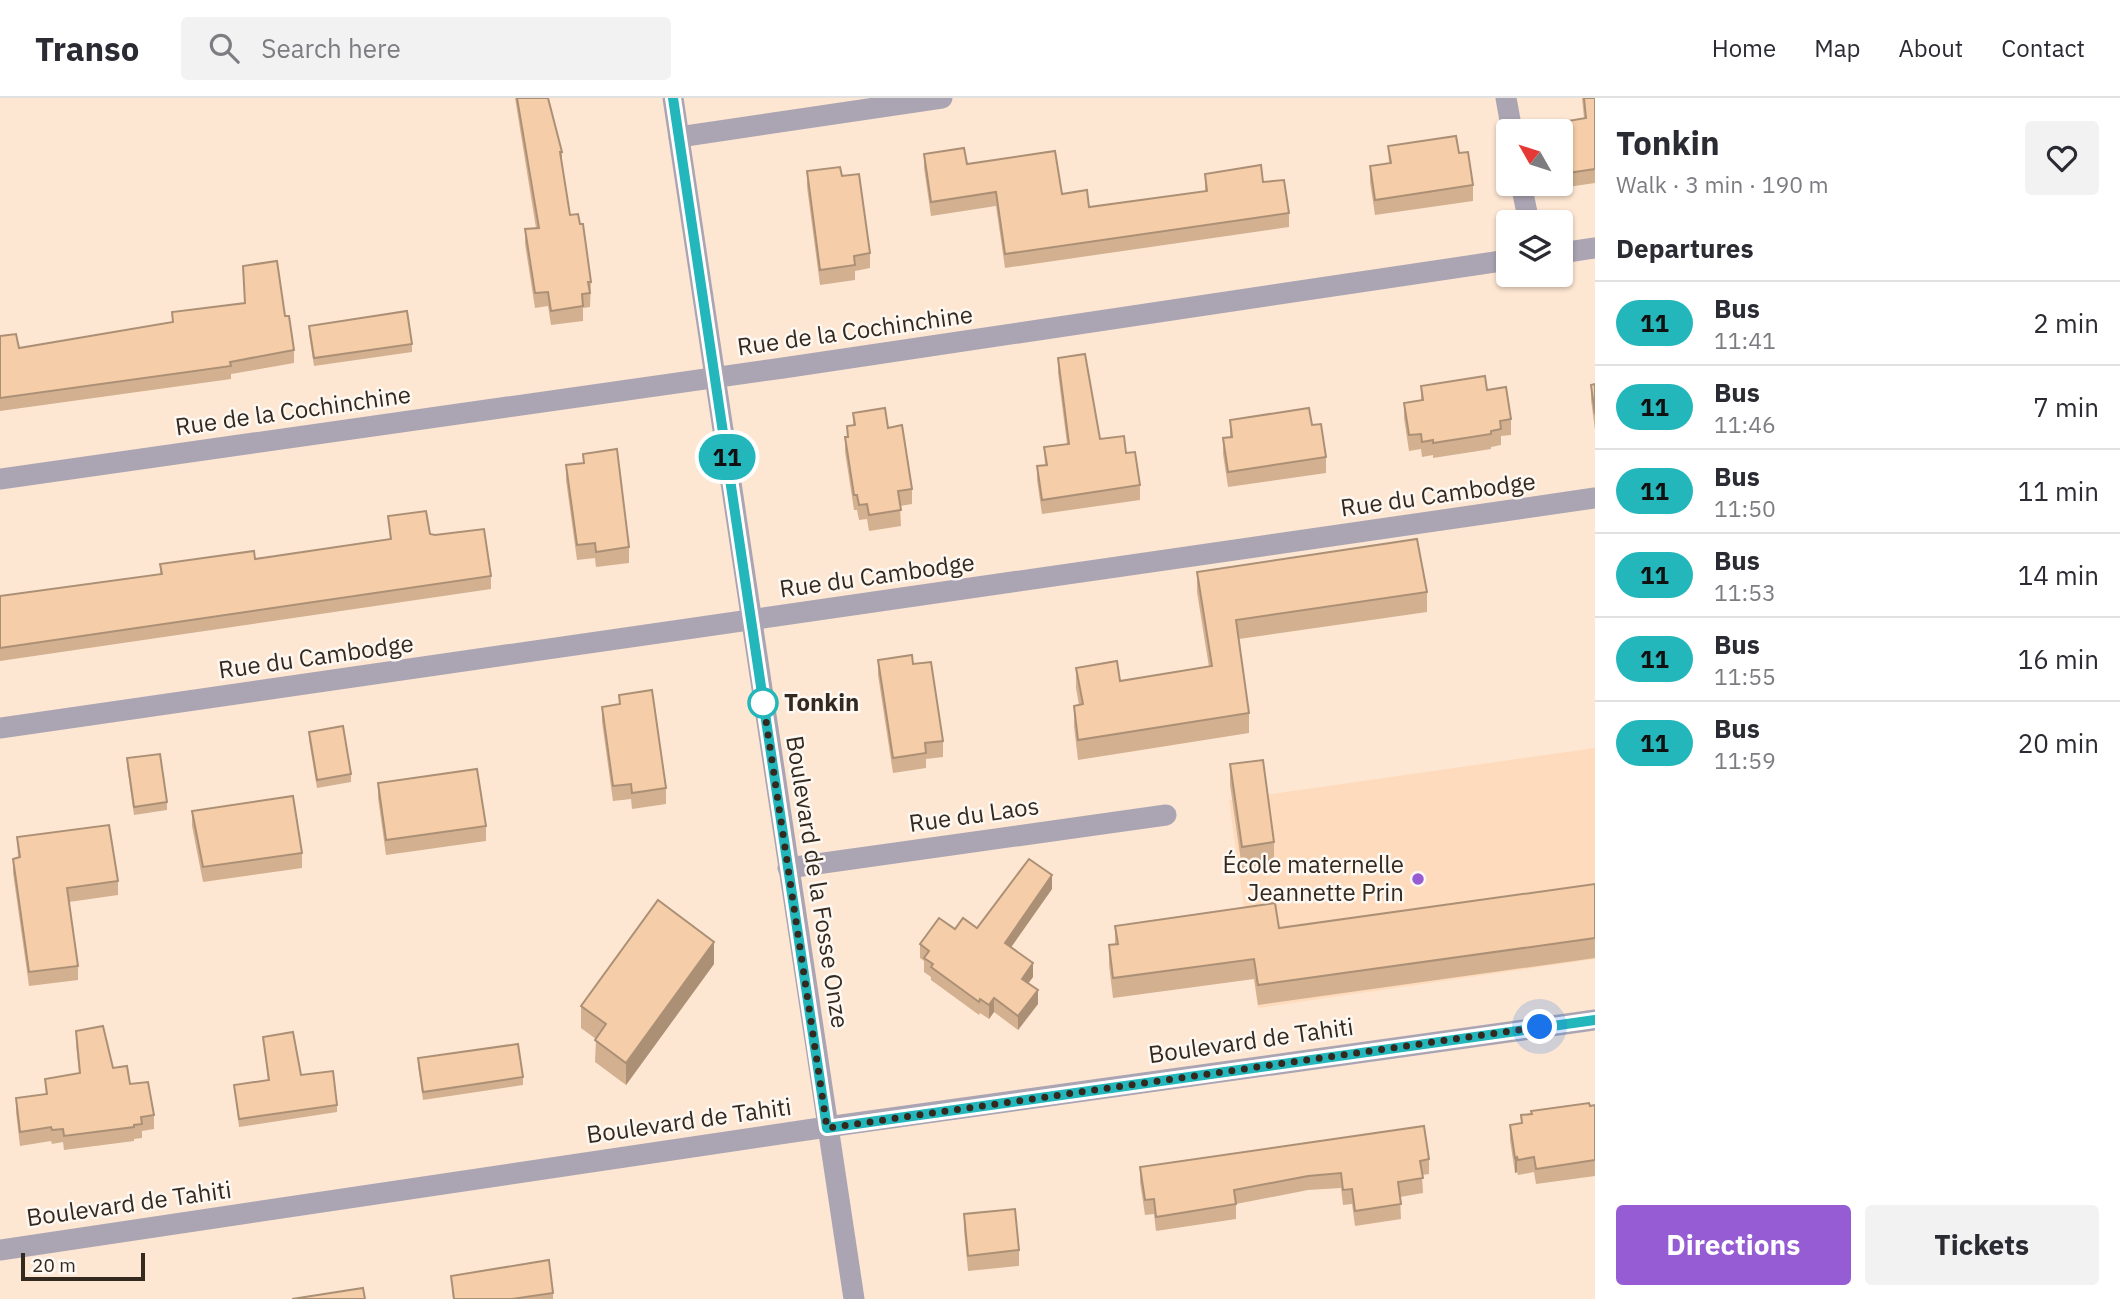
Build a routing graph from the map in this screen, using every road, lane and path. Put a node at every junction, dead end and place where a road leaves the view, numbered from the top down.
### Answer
1 (673, 98) edge
2 (942, 98) edge
3 (1506, 98) edge
4 (1510, 119) edge
5 (679, 137) junction
6 (1595, 248) edge
7 (1573, 251) edge
8 (1496, 262) edge
9 (715, 378) junction
10 (0, 479) edge
11 (1595, 498) edge
12 (751, 621) junction
13 (0, 728) edge
14 (1167, 815) dead end
15 (788, 868) junction
16 (1595, 1020) edge
17 (827, 1128) junction
18 (0, 1250) edge
19 (854, 1299) edge

1 - 5 street, Boulevard de la Fosse Onze
2 - 5 street
3 - 4 street
5 - 9 street, Boulevard de la Fosse Onze
6 - 7 street
8 - 9 street, Rue de la Cochinchine
9 - 10 street, Rue de la Cochinchine
9 - 12 street, Boulevard de la Fosse Onze
11 - 12 street, Rue du Cambodge
12 - 13 street, Rue du Cambodge
12 - 15 street, Boulevard de la Fosse Onze
14 - 15 street, Rue du Laos
15 - 17 street, Boulevard de la Fosse Onze
16 - 17 street, Boulevard de Tahiti
17 - 18 street, Boulevard de Tahiti
17 - 19 street, Boulevard de la Fosse Onze

